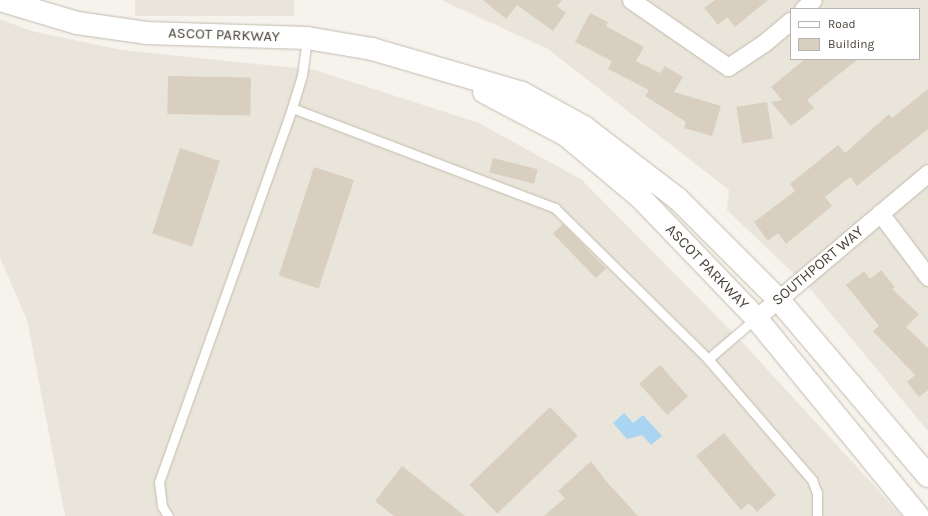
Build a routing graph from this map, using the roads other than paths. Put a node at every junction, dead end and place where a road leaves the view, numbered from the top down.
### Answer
1 (0, 0) edge
2 (631, 0) edge
3 (813, 0) edge
4 (804, 8) edge
5 (790, 21) edge
6 (307, 38) junction
7 (448, 73) junction
8 (292, 108) junction
9 (928, 173) edge
10 (880, 213) junction
11 (928, 277) edge
12 (778, 299) junction
13 (756, 318) junction
14 (708, 359) junction
15 (928, 476) edge
16 (168, 516) edge
17 (817, 516) edge
18 (918, 516) edge

1 - 6 street, ASCOT PARKWAY
2 - 5 street
3 - 4 street
6 - 7 street, ASCOT PARKWAY
6 - 8 lane
7 - 12 street, ASCOT PARKWAY
7 - 13 street, ASCOT PARKWAY
8 - 14 lane
8 - 16 lane
9 - 10 street, SOUTHPORT WAY
10 - 11 street
10 - 12 street, SOUTHPORT WAY
12 - 13 street, SOUTHPORT WAY
12 - 15 street, ASCOT PARKWAY
13 - 14 lane, SOUTHPORT WAY
13 - 18 street, ASCOT PARKWAY
14 - 17 lane

